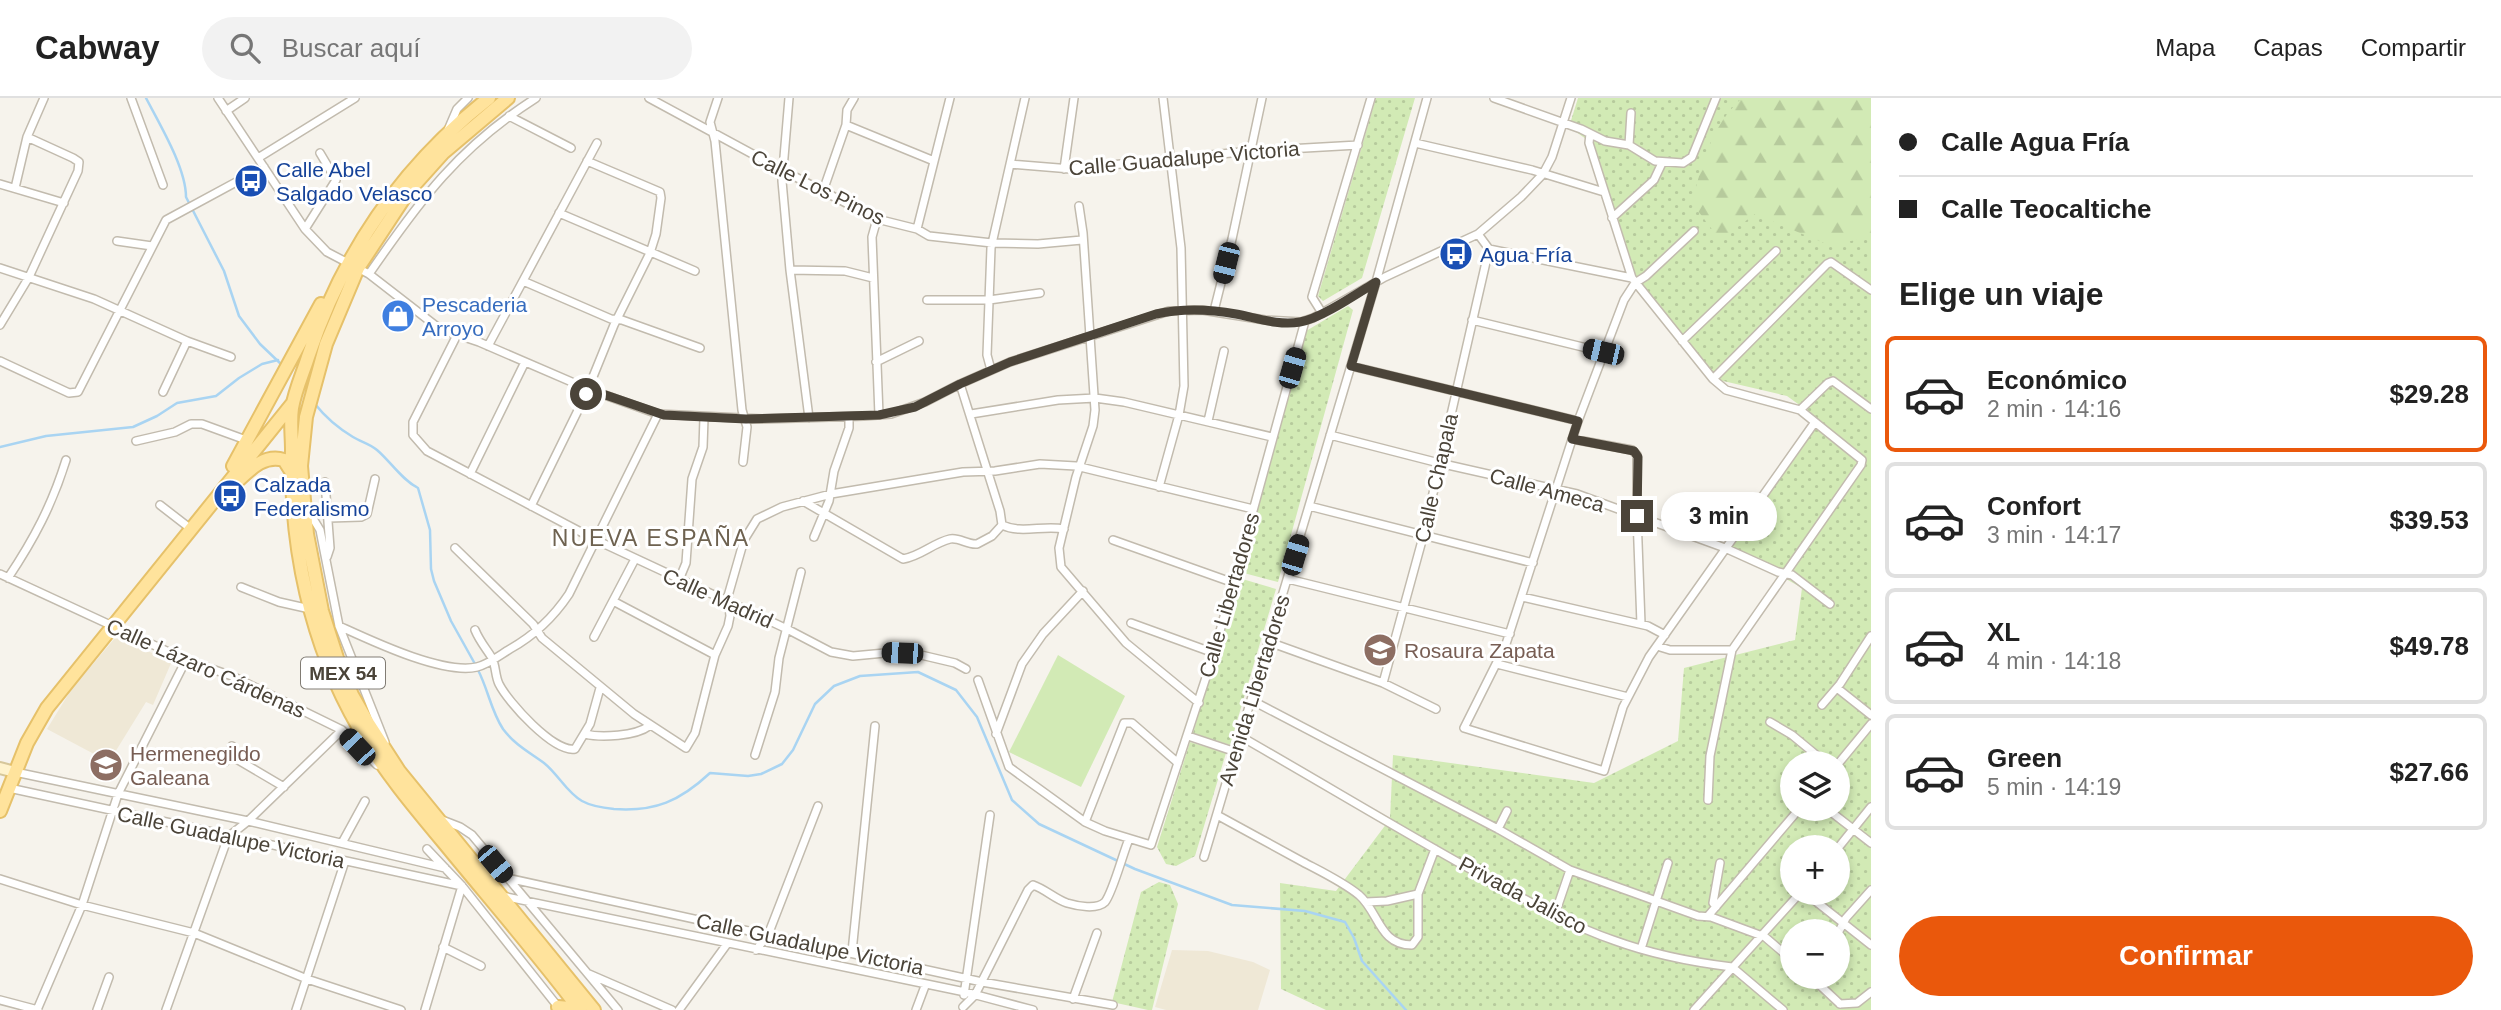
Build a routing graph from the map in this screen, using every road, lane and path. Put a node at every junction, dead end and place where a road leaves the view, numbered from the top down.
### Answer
1 (44, 98) edge
2 (131, 98) edge
3 (218, 98) edge
4 (245, 98) edge
5 (355, 98) edge
6 (467, 98) edge
7 (489, 98) edge
8 (508, 98) edge
9 (536, 98) edge
10 (649, 98) edge
11 (718, 98) edge
12 (789, 98) edge
13 (854, 98) edge
14 (950, 98) edge
15 (1024, 98) edge
16 (1077, 98) edge
17 (1163, 98) edge
18 (1262, 98) edge
19 (1371, 98) edge
20 (1427, 98) edge
21 (1494, 98) edge
22 (1571, 98) edge
23 (1716, 98) edge
24 (226, 111) junction
25 (1631, 113) dead end
26 (509, 116) junction
27 (1563, 123) junction
28 (846, 125) junction
29 (712, 132) junction
30 (447, 134) junction
31 (1590, 134) junction
32 (27, 137) junction
33 (597, 143) dead end
34 (1415, 143) junction
35 (1358, 145) junction
36 (1629, 145) junction
37 (571, 148) dead end
38 (1251, 151) junction
39 (320, 153) dead end
40 (258, 158) junction
41 (1169, 158) junction
42 (587, 161) junction
43 (934, 161) junction
44 (1662, 163) junction
45 (1010, 164) junction
46 (264, 167) junction
47 (1064, 169) junction
48 (782, 170) junction
49 (1543, 174) junction
50 (0, 184) edge
51 (163, 184) dead end
52 (15, 188) junction
53 (823, 191) junction
54 (1604, 192) junction
55 (64, 202) junction
56 (1079, 206) dead end
57 (559, 213) junction
58 (1612, 218) junction
59 (877, 219) junction
60 (305, 229) junction
61 (917, 229) junction
62 (1694, 231) dead end
63 (1478, 234) junction
64 (1082, 240) junction
65 (117, 241) dead end
66 (992, 243) junction
67 (152, 246) junction
68 (1489, 249) junction
69 (1776, 251) dead end
70 (650, 253) junction
71 (0, 268) edge
72 (358, 268) junction
73 (790, 270) junction
74 (695, 271) dead end
75 (29, 277) junction
76 (873, 278) junction
77 (1633, 280) junction
78 (523, 281) junction
79 (1376, 282) junction
80 (1871, 290) edge
81 (1040, 293) dead end
82 (927, 300) dead end
83 (989, 300) junction
84 (1184, 309) junction
85 (120, 310) junction
86 (1214, 311) junction
87 (1322, 313) junction
88 (617, 320) junction
89 (1472, 320) junction
90 (1305, 321) junction
91 (0, 325) edge
92 (457, 335) junction
93 (1089, 336) junction
94 (314, 340) junction
95 (187, 341) junction
96 (919, 341) dead end
97 (1682, 341) junction
98 (488, 346) junction
99 (700, 348) dead end
100 (1224, 351) dead end
101 (1603, 352) junction
102 (231, 357) dead end
103 (0, 361) edge
104 (525, 362) junction
105 (876, 362) junction
106 (1351, 366) junction
107 (991, 370) junction
108 (1713, 379) junction
109 (960, 384) junction
110 (588, 389) junction
111 (1455, 390) junction
112 (163, 392) dead end
113 (1095, 398) junction
114 (299, 400) junction
115 (1871, 409) edge
116 (1800, 410) junction
117 (658, 414) junction
118 (971, 414) junction
119 (879, 415) junction
120 (1180, 415) junction
121 (849, 417) junction
122 (704, 418) junction
123 (809, 418) junction
124 (746, 419) junction
125 (1208, 421) junction
126 (1578, 421) junction
127 (1815, 422) junction
128 (1330, 435) junction
129 (1272, 437) junction
130 (1572, 439) junction
131 (246, 440) junction
132 (136, 441) dead end
133 (66, 460) dead end
134 (743, 462) dead end
135 (1439, 463) junction
136 (1080, 467) junction
137 (291, 471) junction
138 (988, 471) junction
139 (470, 474) junction
140 (375, 479) dead end
141 (325, 482) dead end
142 (1159, 487) junction
143 (1556, 488) junction
144 (831, 494) junction
145 (215, 500) junction
146 (803, 501) junction
147 (160, 505) dead end
148 (305, 506) junction
149 (531, 506) junction
150 (1309, 506) junction
151 (1254, 509) junction
152 (824, 515) junction
153 (1637, 516) junction
154 (329, 518) junction
155 (1002, 526) junction
156 (191, 529) junction
157 (1064, 529) junction
158 (814, 537) dead end
159 (1423, 537) junction
160 (596, 540) junction
161 (1112, 540) dead end
162 (456, 548) dead end
163 (1725, 548) junction
164 (327, 558) junction
165 (635, 559) junction
166 (1533, 563) junction
167 (801, 572) dead end
168 (1786, 574) junction
169 (4, 576) edge
170 (1287, 579) junction
171 (679, 580) junction
172 (1234, 583) junction
173 (241, 587) dead end
174 (1083, 591) junction
175 (1522, 597) junction
176 (613, 601) junction
177 (729, 603) junction
178 (1830, 604) dead end
179 (310, 609) junction
180 (1404, 609) junction
181 (1131, 623) dead end
182 (1641, 624) junction
183 (112, 625) junction
184 (339, 626) junction
185 (787, 629) junction
186 (475, 630) dead end
187 (538, 630) junction
188 (1510, 634) junction
189 (1665, 635) junction
190 (1871, 636) edge
191 (594, 637) dead end
192 (1269, 642) junction
193 (1657, 646) junction
194 (1732, 650) junction
195 (1214, 653) junction
196 (715, 654) junction
197 (493, 659) junction
198 (186, 660) junction
199 (1497, 664) junction
200 (966, 670) dead end
201 (978, 680) dead end
202 (1383, 683) junction
203 (600, 688) junction
204 (1837, 688) junction
205 (1628, 697) junction
206 (1251, 700) junction
207 (1199, 703) junction
208 (1822, 705) dead end
209 (1436, 709) dead end
210 (1871, 715) edge
211 (1770, 722) dead end
212 (1871, 724) edge
213 (649, 726) junction
214 (875, 726) dead end
215 (342, 730) junction
216 (585, 734) junction
217 (996, 734) junction
218 (1188, 736) junction
219 (1241, 736) junction
220 (232, 746) dead end
221 (1233, 751) junction
222 (1811, 751) edge
223 (1849, 751) edge
224 (387, 753) junction
225 (755, 755) dead end
226 (1178, 763) junction
227 (0, 768) edge
228 (15, 772) junction
229 (391, 777) junction
230 (4, 787) edge
231 (284, 787) junction
232 (118, 794) junction
233 (1709, 800) dead end
234 (365, 801) dead end
235 (818, 806) dead end
236 (1871, 807) edge
237 (0, 811) edge
238 (1507, 811) dead end
239 (113, 812) junction
240 (1217, 815) junction
241 (990, 816) dead end
242 (439, 819) junction
243 (248, 821) junction
244 (1789, 821) edge
245 (1843, 821) edge
246 (1085, 822) junction
247 (1498, 829) junction
248 (1853, 829) junction
249 (1848, 835) edge
250 (228, 837) junction
251 (1129, 839) junction
252 (342, 843) junction
253 (1871, 843) edge
254 (428, 849) dead end
255 (1435, 849) junction
256 (1204, 857) dead end
257 (345, 861) junction
258 (1668, 863) dead end
259 (1720, 863) dead end
260 (445, 869) junction
261 (1570, 870) junction
262 (507, 878) junction
263 (0, 880) edge
264 (462, 886) junction
265 (1871, 890) edge
266 (1418, 894) junction
267 (501, 896) junction
268 (1657, 901) junction
269 (527, 902) junction
270 (1366, 902) junction
271 (82, 905) junction
272 (1790, 905) edge
273 (1819, 905) edge
274 (1716, 907) junction
275 (1555, 914) junction
276 (1708, 916) junction
277 (1837, 919) edge
278 (1847, 919) edge
279 (1850, 929) edge
280 (194, 933) junction
281 (1097, 933) dead end
282 (768, 935) junction
283 (1762, 936) junction
284 (727, 944) junction
285 (1871, 945) edge
286 (443, 947) junction
287 (1641, 949) junction
288 (756, 950) junction
289 (1780, 950) edge
290 (852, 952) junction
291 (481, 967) dead end
292 (1732, 967) junction
293 (585, 973) junction
294 (109, 977) dead end
295 (967, 978) junction
296 (307, 979) junction
297 (982, 982) junction
298 (925, 986) junction
299 (1822, 989) edge
300 (965, 992) junction
301 (1871, 992) edge
302 (975, 995) junction
303 (1073, 999) junction
304 (0, 1000) edge
305 (1113, 1005) dead end
306 (1838, 1007) edge
307 (559, 1008) edge
308 (962, 1008) edge
309 (37, 1010) edge
310 (97, 1010) edge
311 (166, 1010) edge
312 (296, 1010) edge
313 (401, 1010) edge
314 (425, 1010) edge
315 (580, 1010) edge
316 (594, 1010) edge
317 (618, 1010) edge
318 (672, 1010) edge
319 (679, 1010) edge
320 (916, 1010) edge
321 (1033, 1010) edge
322 (1694, 1010) edge
323 (1783, 1010) edge

1 - 32 street
2 - 51 street
3 - 24 street
4 - 24 street
5 - 40 street
6 - 30 street
7 - 30 main road, MEX 54
8 - 72 main road, MEX 54
9 - 26 street
10 - 29 street, Calle Los Pinos
11 - 29 street
12 - 48 street
13 - 28 street
14 - 43 street
15 - 45 street
16 - 47 street
17 - 41 street
18 - 38 street
19 - 35 street
20 - 34 street, Avenida Libertadores
21 - 27 street
22 - 27 street
23 - 44 street
24 - 40 street
25 - 36 street
26 - 37 street
26 - 72 street
27 - 31 street
27 - 49 street
28 - 43 street
28 - 53 street
29 - 48 street, Calle Los Pinos
29 - 124 street
30 - 72 main road, MEX 54
31 - 36 street
31 - 54 street
32 - 52 street
32 - 55 street
33 - 42 street
34 - 49 street
34 - 79 street, Avenida Libertadores
35 - 38 street, Calle Guadalupe Victoria
35 - 87 street
36 - 44 street
38 - 41 street, Calle Guadalupe Victoria
38 - 86 street
39 - 60 street
40 - 46 street
41 - 47 street, Calle Guadalupe Victoria
41 - 84 street
42 - 57 street
42 - 70 street
43 - 61 street
44 - 58 street
45 - 47 street, Calle Guadalupe Victoria
45 - 66 street
46 - 60 street
46 - 67 street
48 - 53 street, Calle Los Pinos
48 - 73 street
49 - 54 street
49 - 63 street
50 - 52 street
52 - 55 street
53 - 59 street, Calle Los Pinos
54 - 58 street
55 - 75 street
56 - 64 street
57 - 70 street
57 - 78 street
58 - 77 street
59 - 61 street, Calle Los Pinos
59 - 76 street
60 - 72 street
61 - 66 street, Calle Los Pinos
62 - 77 street
63 - 68 street
63 - 79 street
64 - 66 street, Calle Los Pinos
64 - 93 street
65 - 67 street
66 - 83 street
67 - 85 street
68 - 77 street
68 - 89 street, Calle Chapala
69 - 97 street
70 - 74 street
70 - 88 street
71 - 75 street
72 - 92 street
72 - 94 main road, MEX 54
72 - 94 main road, MEX 54
73 - 76 street
73 - 123 street
75 - 85 street
75 - 91 street
76 - 105 street
77 - 97 street
77 - 101 street
78 - 88 street
78 - 98 street
79 - 87 street
79 - 106 street, Avenida Libertadores
80 - 108 street
81 - 83 street
82 - 83 street
83 - 107 street
84 - 86 street
84 - 93 street
84 - 120 street
85 - 95 street
85 - 103 street
86 - 90 street
87 - 90 street
88 - 99 street
88 - 110 street
89 - 101 street
89 - 111 street, Calle Chapala
90 - 129 street, Calle Libertadores
92 - 98 street
92 - 139 street, Calle Madrid
93 - 107 street
93 - 113 street
94 - 114 main road, MEX 54
94 - 114 main road, MEX 54
94 - 131 main road
95 - 102 street
95 - 112 street
96 - 105 street
97 - 108 street
98 - 104 street
100 - 125 street
101 - 126 street
104 - 110 street
104 - 139 street
105 - 119 street
106 - 111 street
106 - 128 street, Avenida Libertadores
107 - 109 street
108 - 116 street
109 - 118 street
109 - 119 street
110 - 117 street
110 - 149 street
111 - 126 street
111 - 135 street, Calle Chapala
113 - 118 street
113 - 120 street
113 - 136 street
114 - 137 main road, MEX 54
114 - 145 main road
114 - 148 main road, MEX 54
115 - 116 street
116 - 127 street
117 - 122 street
117 - 160 street
118 - 138 street
119 - 121 street
120 - 125 street
120 - 142 street
121 - 123 street
121 - 144 street
122 - 124 street
122 - 171 street
123 - 124 street
124 - 134 street
125 - 129 street
126 - 130 street
127 - 163 street
127 - 168 street
128 - 135 street, Calle Ameca
128 - 150 street, Avenida Libertadores
129 - 151 street, Calle Libertadores
130 - 143 street
130 - 153 street
131 - 132 street
131 - 145 main road
133 - 169 street, Calle Lázaro Cárdenas
135 - 143 street, Calle Ameca
135 - 159 street, Calle Chapala
136 - 138 street
136 - 142 street
136 - 157 street
137 - 145 main road
137 - 179 main road, MEX 54
138 - 144 street
138 - 155 street
139 - 149 street, Calle Madrid
140 - 154 street
141 - 154 street
142 - 151 street
143 - 153 street, Calle Ameca
143 - 166 street
144 - 146 street
144 - 152 street
145 - 156 main road
146 - 152 street
146 - 177 street
147 - 156 street
148 - 164 street
148 - 224 main road, MEX 54
149 - 160 street, Calle Madrid
150 - 159 street
150 - 170 street, Avenida Libertadores
151 - 172 street, Calle Libertadores
152 - 155 street
152 - 158 street
153 - 163 street, Calle Ameca
153 - 182 street
154 - 164 street
155 - 157 street
156 - 183 main road
157 - 174 street
159 - 166 street
159 - 180 street, Calle Chapala
160 - 165 street, Calle Madrid
160 - 187 street
161 - 172 street
162 - 187 street
163 - 168 street, Calle Ameca
163 - 189 street
164 - 184 street
165 - 171 street, Calle Madrid
165 - 176 street
166 - 175 street
167 - 185 street
168 - 178 street, Calle Ameca
168 - 194 street
169 - 183 street, Calle Lázaro Cárdenas
170 - 180 street
170 - 192 street, Avenida Libertadores
171 - 177 street, Calle Madrid
172 - 195 street, Calle Libertadores
173 - 179 street
174 - 207 street
174 - 217 street
175 - 182 street
175 - 188 street
176 - 191 street
176 - 196 street
177 - 185 street, Calle Madrid
177 - 196 street
179 - 229 main road, MEX 54
180 - 188 street
180 - 202 street, Calle Chapala
181 - 195 street
182 - 189 street
183 - 198 street, Calle Lázaro Cárdenas
183 - 228 main road
184 - 197 street
184 - 224 street
185 - 200 street, Calle Madrid
185 - 225 street
186 - 197 street
187 - 197 street
187 - 203 street
188 - 199 street
189 - 193 street
190 - 204 street
192 - 202 street
192 - 206 street, Avenida Libertadores
193 - 194 street
193 - 205 street
194 - 233 street
195 - 207 street, Calle Libertadores
196 - 213 street
197 - 216 street
198 - 215 street, Calle Lázaro Cárdenas
198 - 232 street
199 - 205 street
199 - 205 street
201 - 217 street
202 - 209 street
203 - 213 street
203 - 216 street
204 - 208 street
204 - 210 street
206 - 219 street, Avenida Libertadores
206 - 247 street
207 - 218 street, Calle Libertadores
211 - 222 street
212 - 223 street
213 - 216 street
214 - 290 street
215 - 229 street, Calle Lázaro Cárdenas
215 - 231 street
217 - 246 street
218 - 221 street
218 - 226 street, Calle Libertadores
219 - 221 street, Avenida Libertadores
219 - 255 street, Privada Jalisco
220 - 231 street
221 - 240 street, Avenida Libertadores
224 - 242 main road, MEX 54
226 - 246 street
226 - 251 street, Calle Libertadores
227 - 228 main road, Calle Guadalupe Victoria
228 - 230 main road
228 - 232 street, Calle Guadalupe Victoria
229 - 315 main road, MEX 54
230 - 237 main road
230 - 239 street, Calle Guadalupe Victoria
231 - 243 street
232 - 239 street
232 - 243 street, Calle Guadalupe Victoria
234 - 252 street
235 - 282 street
236 - 248 street
238 - 247 street
239 - 250 street, Calle Guadalupe Victoria
239 - 271 street
240 - 256 street, Avenida Libertadores
240 - 270 street
241 - 295 street
242 - 262 street
242 - 267 main road, MEX 54
243 - 250 street
243 - 252 street, Calle Guadalupe Victoria
244 - 274 street
245 - 248 street
246 - 251 street
247 - 261 street
248 - 249 street
248 - 253 street
250 - 257 street, Calle Guadalupe Victoria
250 - 280 street
251 - 297 street
252 - 260 street, Calle Guadalupe Victoria
254 - 260 street
255 - 266 street
255 - 275 street, Privada Jalisco
257 - 264 street, Calle Guadalupe Victoria
257 - 296 street
258 - 268 street
259 - 274 street
260 - 264 street
261 - 268 street
261 - 275 street
262 - 269 street
262 - 282 street, Calle Guadalupe Victoria
263 - 271 street
264 - 286 street
264 - 307 street
265 - 278 street
266 - 270 street
266 - 270 street
267 - 269 street, Calle Guadalupe Victoria
267 - 316 main road, MEX 54
268 - 276 street
268 - 287 street
269 - 284 street, Calle Guadalupe Victoria
269 - 293 street
271 - 280 street
271 - 309 street
272 - 283 street
273 - 277 street
274 - 276 street
275 - 287 street, Privada Jalisco
276 - 283 street
279 - 285 street
280 - 296 street
280 - 311 street
281 - 303 street
282 - 288 street
282 - 290 street, Calle Guadalupe Victoria
283 - 289 street
283 - 292 street
284 - 288 street, Calle Guadalupe Victoria
284 - 319 street
286 - 291 street
286 - 314 street
287 - 292 street, Privada Jalisco
288 - 298 street, Calle Guadalupe Victoria
290 - 295 street, Calle Guadalupe Victoria
292 - 322 street
292 - 323 street
293 - 317 street
293 - 318 street
294 - 310 street
295 - 297 street, Calle Guadalupe Victoria
295 - 300 street
296 - 312 street
296 - 313 street
297 - 302 street
297 - 303 street, Calle Guadalupe Victoria
298 - 300 street, Calle Guadalupe Victoria
298 - 320 street
299 - 306 street
300 - 302 street, Calle Guadalupe Victoria
300 - 308 street
301 - 306 street
302 - 308 street
302 - 321 street, Calle Guadalupe Victoria
303 - 305 street, Calle Guadalupe Victoria
304 - 309 street
307 - 315 main road

